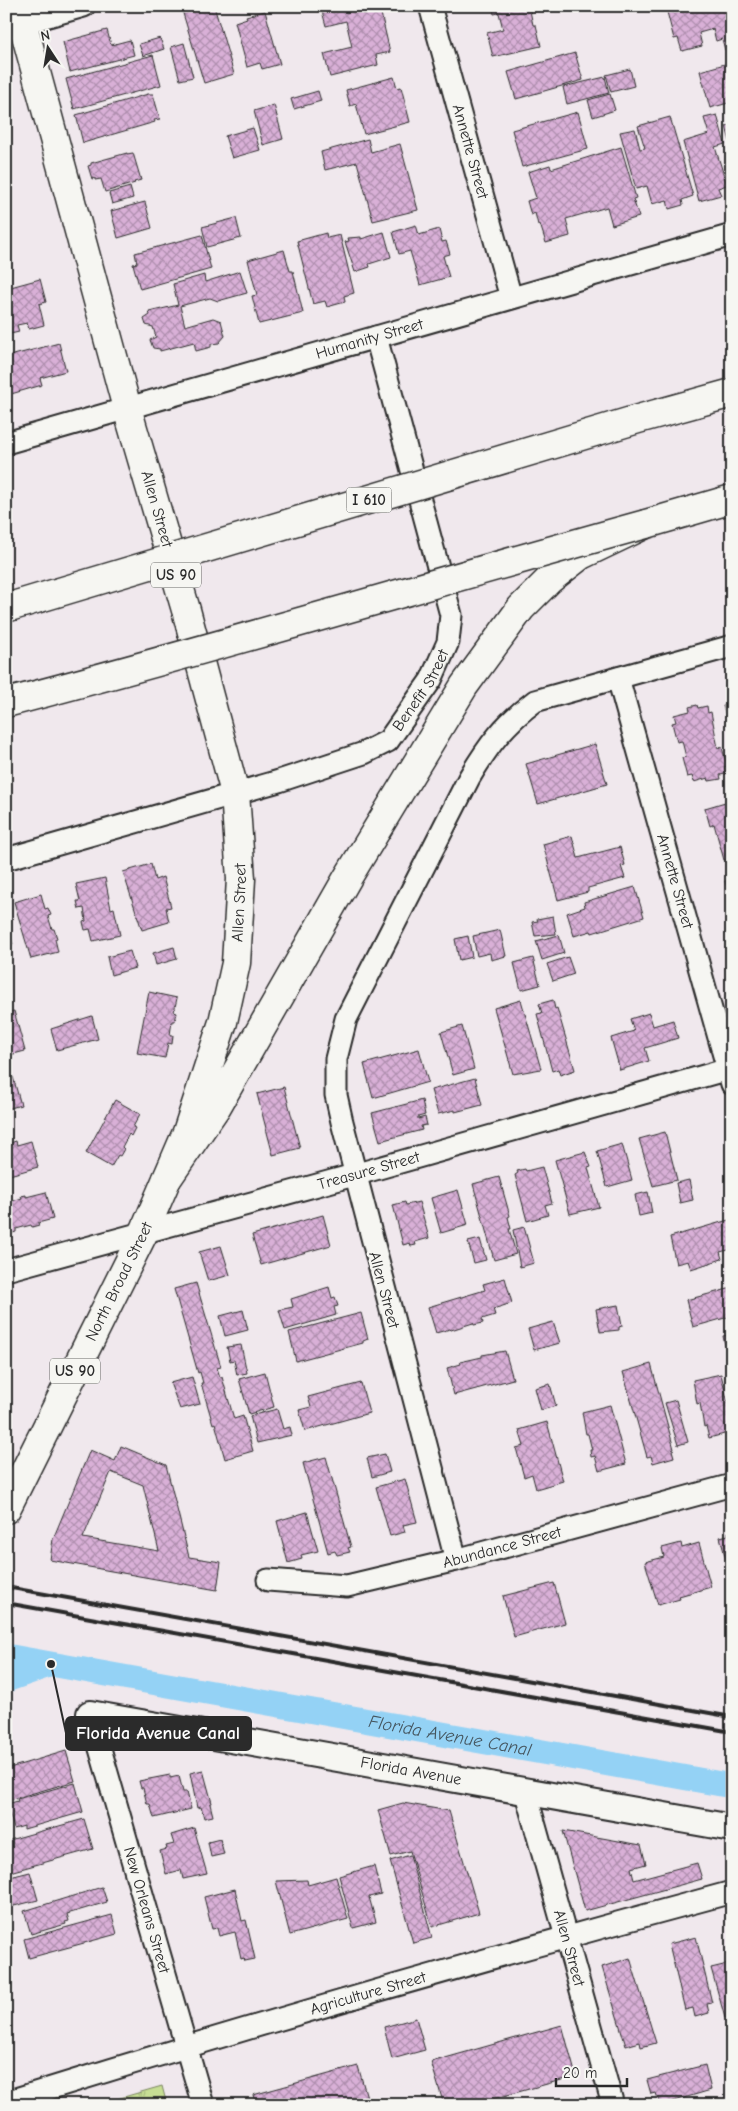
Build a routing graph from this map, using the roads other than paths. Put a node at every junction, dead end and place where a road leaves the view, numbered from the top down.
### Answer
1 (84, 6) edge
2 (430, 6) edge
3 (15, 19) edge
4 (732, 235) edge
5 (511, 298) junction
6 (376, 337) junction
7 (732, 393) edge
8 (127, 408) junction
9 (6, 443) edge
10 (732, 499) edge
11 (646, 524) junction
12 (6, 608) edge
13 (732, 646) edge
14 (618, 678) junction
15 (6, 703) edge
16 (235, 793) junction
17 (6, 859) edge
18 (730, 1073) edge
19 (187, 1132) joint
20 (354, 1175) junction
21 (167, 1179) junction
22 (144, 1232) junction
23 (6, 1270) edge
24 (732, 1485) edge
25 (6, 1509) edge
26 (456, 1560) junction
27 (268, 1580) dead end
28 (90, 1714) joint
29 (524, 1790) junction
30 (732, 1828) edge
31 (732, 1892) edge
32 (565, 1937) junction
33 (187, 2046) junction
34 (6, 2102) edge
35 (203, 2105) edge
36 (613, 2105) edge

1 - 3 street
2 - 5 street, Annette Street
3 - 8 main road, Allen Street / US 90
4 - 5 street, Humanity Street
5 - 6 street, Humanity Street
6 - 8 street, Humanity Street
6 - 16 street, Benefit Street
7 - 12 main road, I 610, bridge
8 - 9 street, Humanity Street
8 - 16 main road, Allen Street / US 90
10 - 11 main road
11 - 15 main road, bridge
11 - 21 main road, bridge
13 - 14 street
14 - 18 street, Annette Street
14 - 20 street, Allen Street
16 - 17 street, Benefit Street
16 - 19 main road, Allen Street / US 90
18 - 20 street, Treasure Street
19 - 21 main road, North Broad Street / US 90
20 - 22 street, Treasure Street
20 - 26 street, Allen Street
21 - 22 main road, North Broad Street / US 90
22 - 23 street, Treasure Street
22 - 25 main road, North Broad Street / US 90
24 - 26 street, Abundance Street
26 - 27 street, Abundance Street
28 - 29 street, Florida Avenue
28 - 33 street, New Orleans Street
29 - 30 street, Florida Avenue
29 - 32 street, Allen Street
31 - 32 street, Agriculture Street
32 - 33 street, Agriculture Street
32 - 36 street, Allen Street
33 - 34 street, Agriculture Street
33 - 35 street, New Orleans Street

